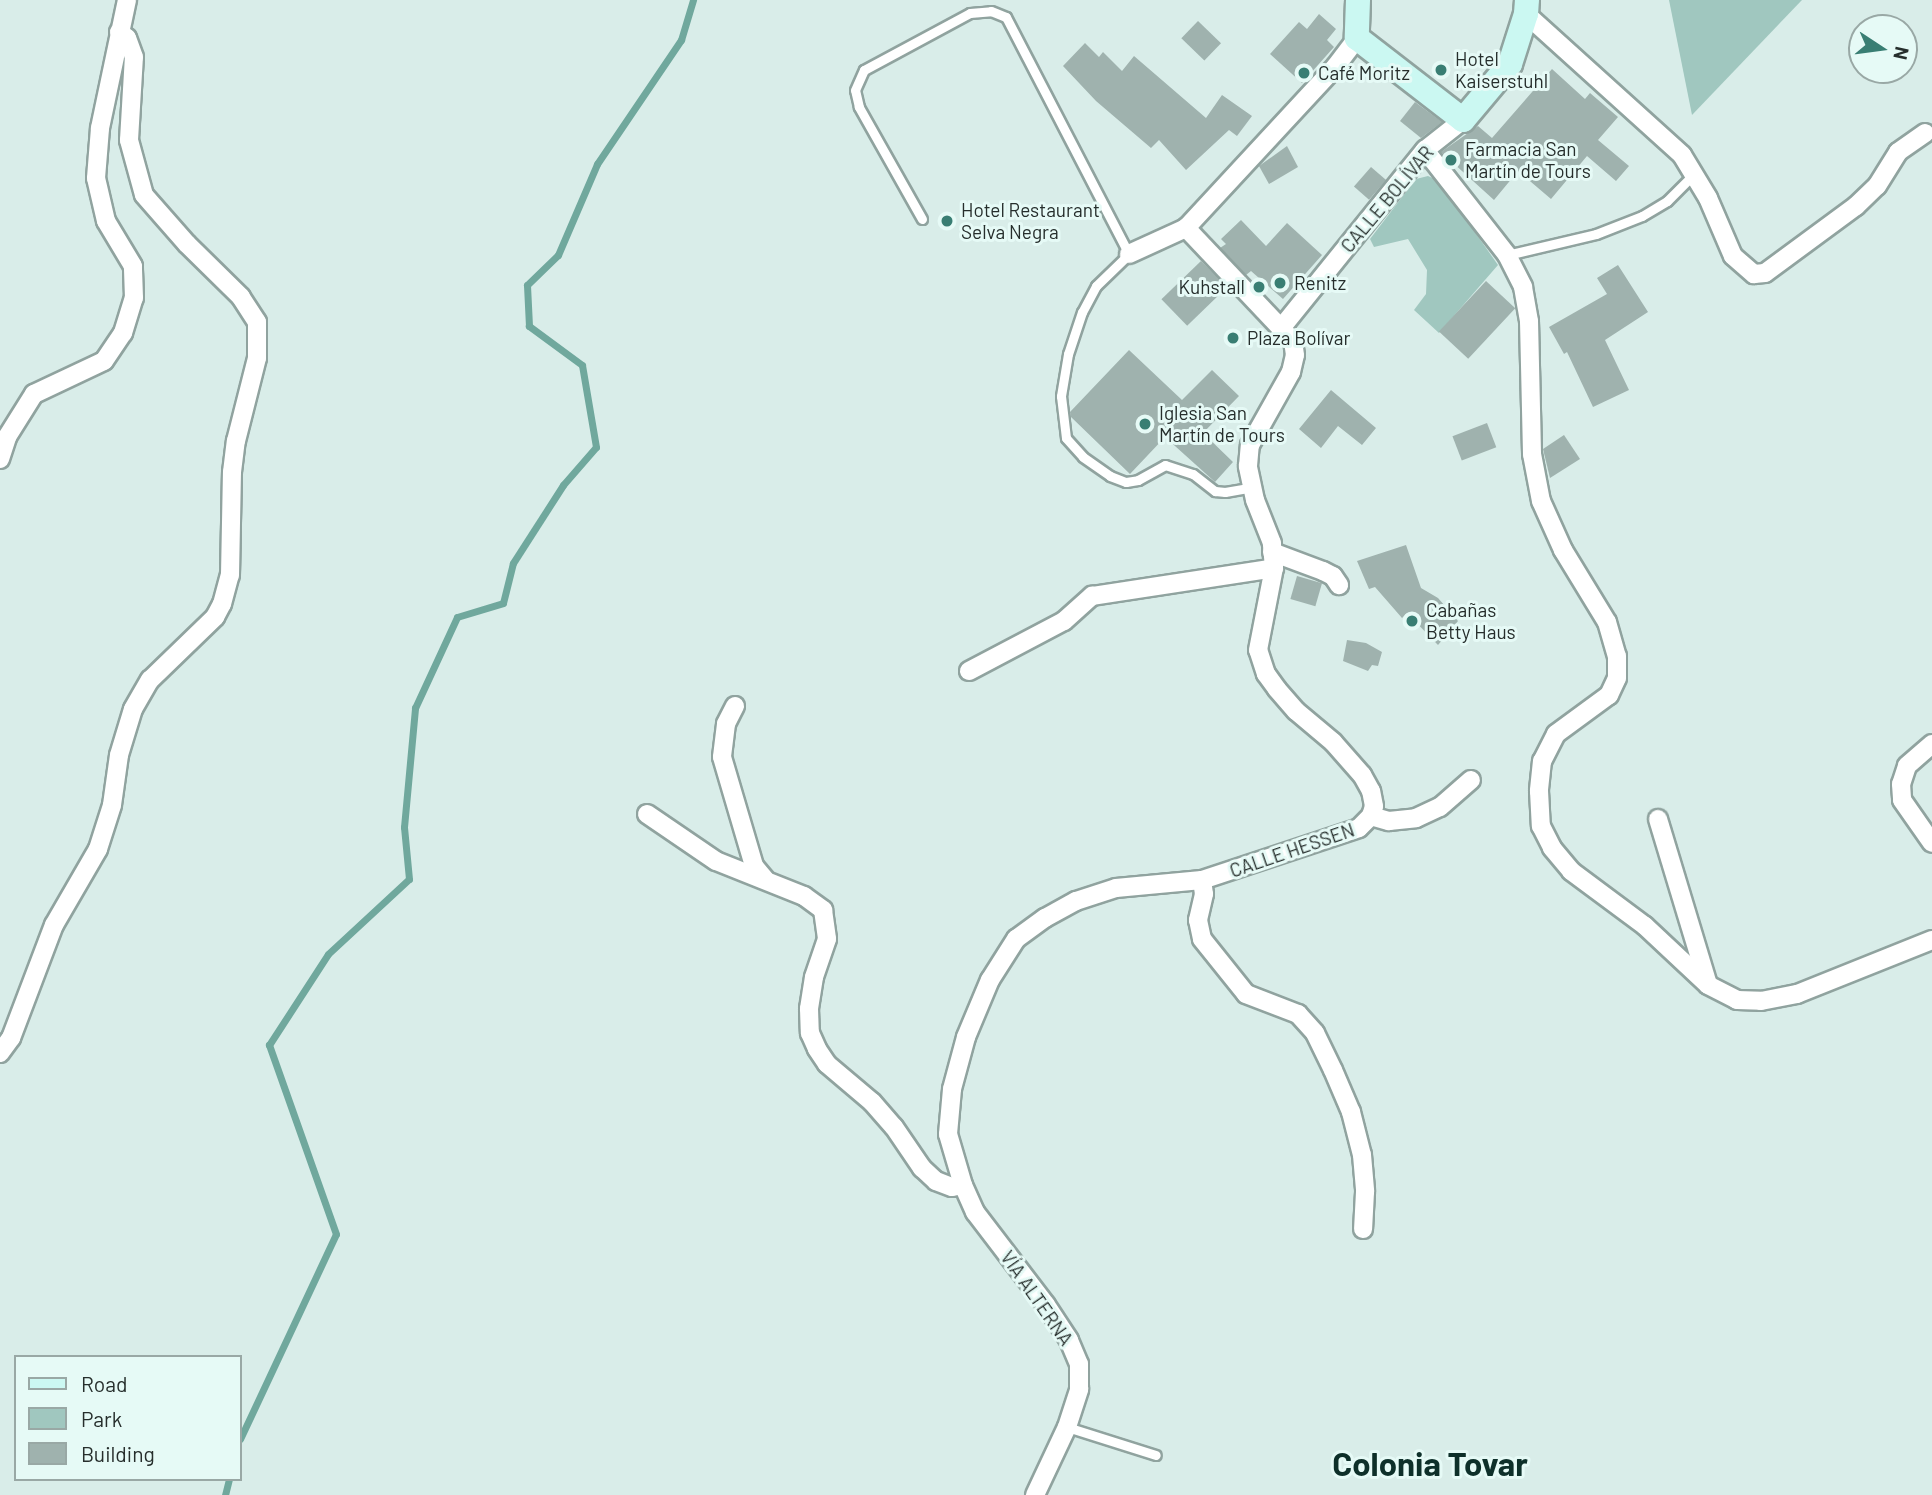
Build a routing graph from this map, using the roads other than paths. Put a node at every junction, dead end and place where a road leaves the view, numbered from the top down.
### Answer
1 (127, 0) edge
2 (1357, 0) edge
3 (1527, 7) edge
4 (119, 33) junction
5 (1357, 38) junction
6 (1463, 120) junction
7 (1925, 134) dead end
8 (1425, 150) junction
9 (1695, 173) junction
10 (922, 219) dead end
11 (1186, 228) junction
12 (1129, 254) junction
13 (1507, 255) junction
14 (1282, 327) junction
15 (3, 436) edge
16 (0, 459) edge
17 (1252, 487) junction
18 (1273, 560) junction
19 (1339, 585) dead end
20 (969, 671) dead end
21 (735, 706) dead end
22 (1932, 744) edge
23 (1471, 780) dead end
24 (647, 814) dead end
25 (1371, 816) junction
26 (1658, 819) dead end
27 (1932, 843) edge
28 (765, 879) junction
29 (1202, 880) junction
30 (1932, 940) edge
31 (1708, 985) junction
32 (0, 1053) edge
33 (963, 1185) junction
34 (1363, 1228) dead end
35 (1068, 1427) junction
36 (1156, 1455) dead end
37 (1035, 1495) edge

1 - 4 street
2 - 5 street
3 - 6 street, CALLE BOLÍVAR
3 - 9 street
4 - 15 street
4 - 32 street
5 - 6 street
5 - 11 street
6 - 8 street, CALLE BOLÍVAR
7 - 9 street
8 - 13 street
8 - 14 street, CALLE BOLÍVAR
9 - 13 lane
10 - 12 lane
11 - 12 street
11 - 14 street
12 - 17 lane
13 - 31 street
14 - 17 street, CALLE HESSEN
15 - 16 street
17 - 18 street, CALLE HESSEN
18 - 19 street
18 - 20 street
18 - 25 street, CALLE HESSEN
21 - 28 street
22 - 27 street
23 - 25 street
24 - 28 street
25 - 29 street, CALLE HESSEN
26 - 31 street
28 - 33 street
29 - 33 street, CALLE HESSEN
29 - 34 street
30 - 31 street
33 - 35 street, VÍA ALTERNA
35 - 36 lane
35 - 37 street, VÍA ALTERNA

